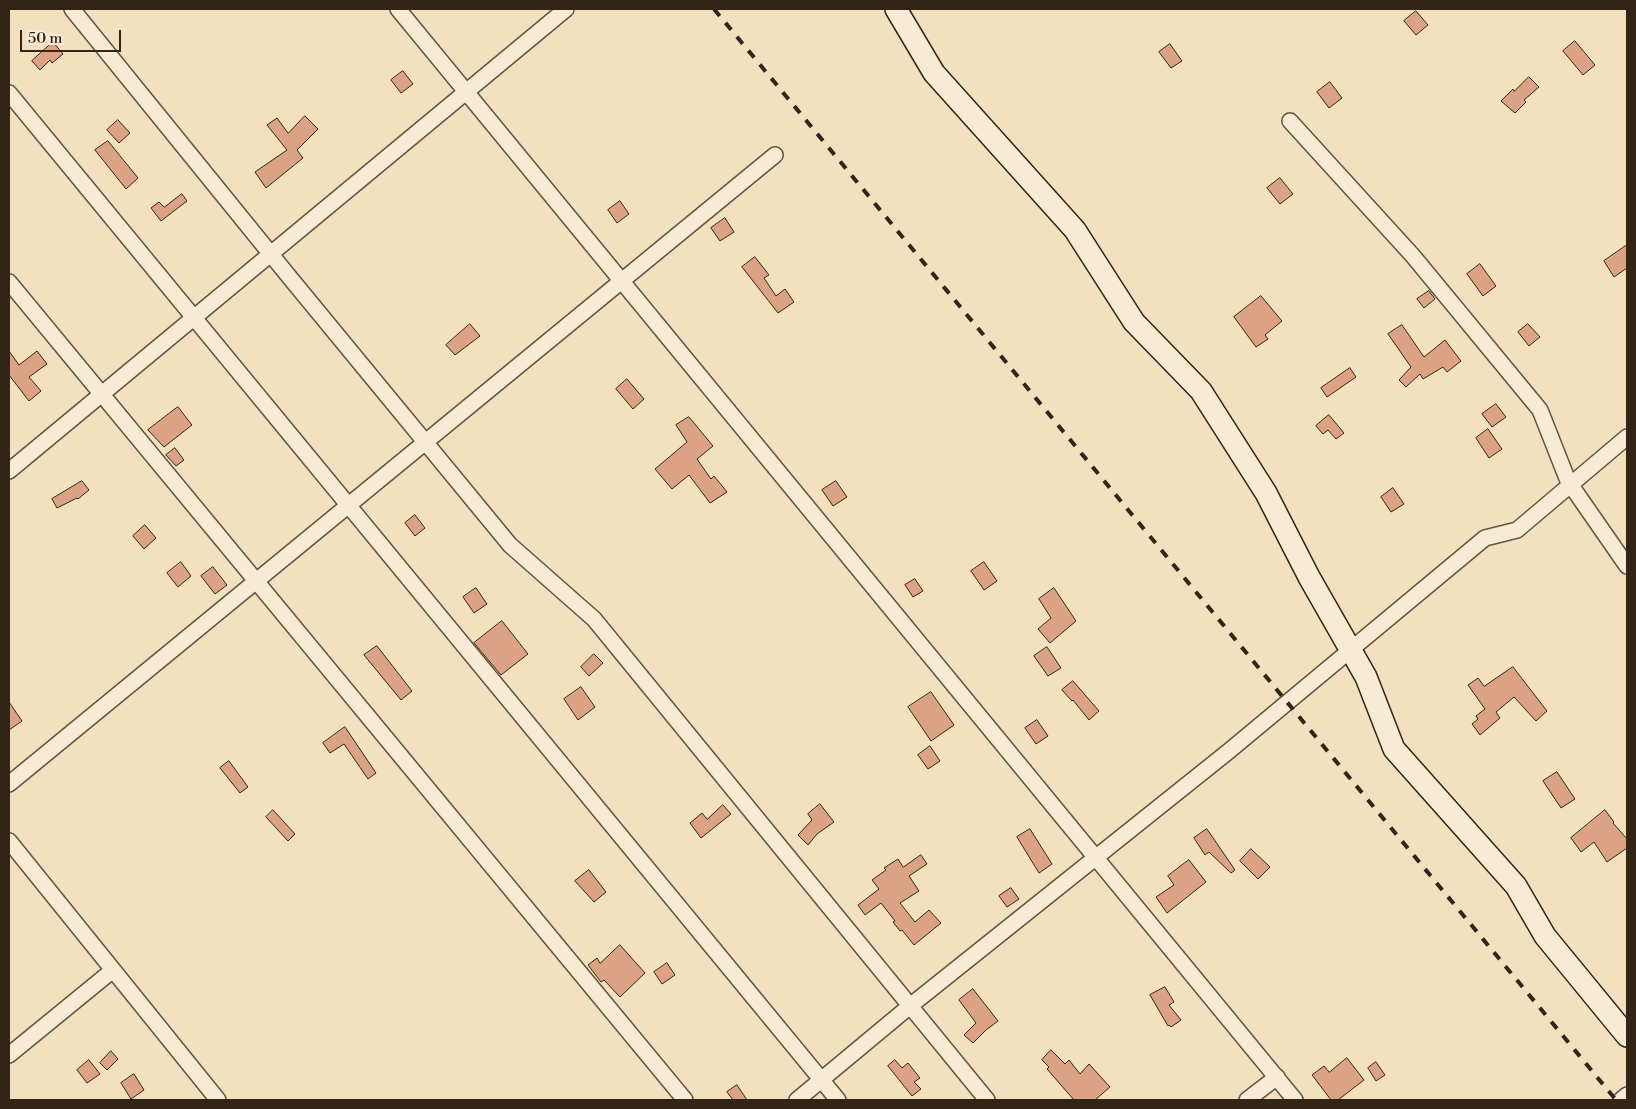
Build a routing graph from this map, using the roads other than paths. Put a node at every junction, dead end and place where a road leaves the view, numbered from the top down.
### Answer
1 (72, 9) edge
2 (398, 9) edge
3 (566, 9) edge
4 (896, 9) edge
5 (466, 92) junction
6 (9, 93) edge
7 (1290, 121) dead end
8 (775, 155) dead end
9 (271, 254) junction
10 (622, 281) junction
11 (9, 282) edge
12 (194, 318) junction
13 (102, 394) junction
14 (1627, 437) edge
15 (425, 442) junction
16 (9, 471) edge
17 (1570, 484) junction
18 (348, 505) junction
19 (1627, 566) edge
20 (256, 581) junction
21 (1351, 650) junction
22 (9, 784) edge
23 (9, 841) edge
24 (1096, 856) junction
25 (113, 970) junction
26 (910, 1006) junction
27 (1627, 1036) edge
28 (9, 1055) edge
29 (1277, 1077) junction
30 (821, 1080) junction
31 (1627, 1095) edge
32 (213, 1098) edge
33 (685, 1100) edge
34 (796, 1100) edge
35 (838, 1100) edge
36 (987, 1100) edge
37 (1246, 1100) edge
38 (1295, 1100) edge
39 (1622, 1100) edge

1 - 9 street
2 - 5 street
3 - 5 street
4 - 21 street
5 - 9 street
5 - 10 street
6 - 12 street
7 - 17 street
8 - 10 street
9 - 12 street
9 - 15 street
10 - 15 street
10 - 24 street
11 - 13 street
12 - 13 street
12 - 18 street
13 - 16 street
13 - 20 street
14 - 17 street
15 - 18 street
15 - 26 street
17 - 19 street
17 - 21 street
18 - 20 street
18 - 30 street
20 - 22 street
20 - 33 street
21 - 24 street
21 - 27 street
23 - 25 street
24 - 26 street
24 - 29 street
25 - 28 street
25 - 32 street
26 - 30 street
26 - 36 street
29 - 37 street
29 - 38 street
30 - 34 street
30 - 35 street
31 - 39 street

